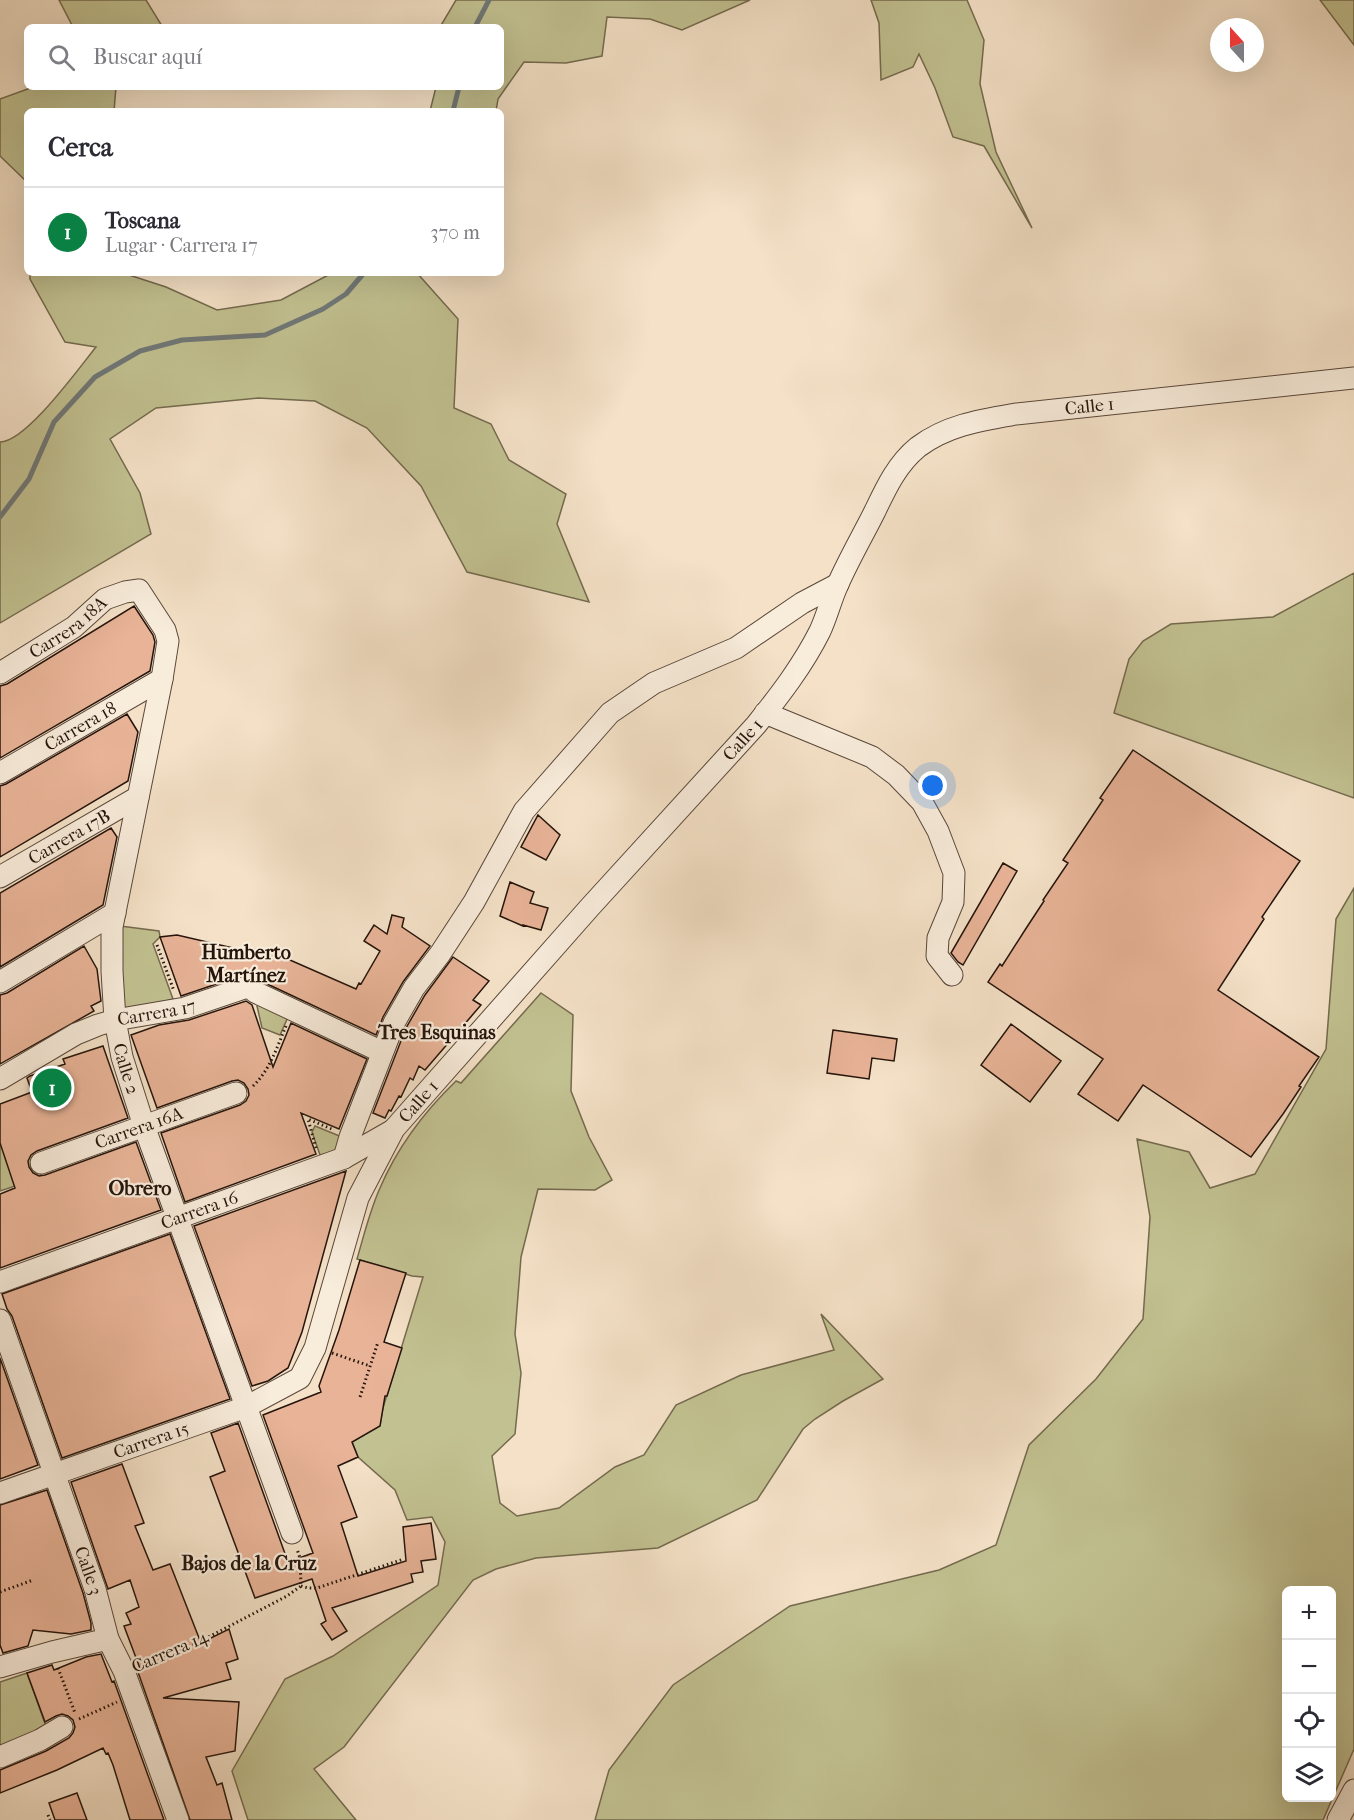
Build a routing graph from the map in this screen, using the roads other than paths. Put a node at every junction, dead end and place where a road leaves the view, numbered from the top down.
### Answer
1 (1354, 378) edge
2 (838, 584) junction
3 (139, 590) joint
4 (0, 673) edge
5 (162, 679) junction
6 (765, 713) junction
7 (0, 773) edge
8 (138, 797) junction
9 (0, 877) edge
10 (115, 913) junction
11 (952, 975) dead end
12 (0, 982) edge
13 (115, 1020) junction
14 (382, 1052) junction
15 (0, 1079) edge
16 (236, 1093) road end
17 (144, 1126) junction
18 (394, 1129) junction
19 (344, 1158) junction
20 (41, 1163) dead end
21 (177, 1218) junction
22 (0, 1282) edge
23 (0, 1320) edge
24 (300, 1378) joint
25 (246, 1407) junction
26 (54, 1474) junction
27 (0, 1493) edge
28 (292, 1533) road end
29 (108, 1639) junction
30 (0, 1667) edge
31 (62, 1727) dead end
32 (0, 1757) edge
33 (1354, 1790) edge
34 (178, 1820) edge
35 (1338, 1820) edge

1 - 2 street, Calle 1
2 - 6 street, Calle 1
2 - 14 street
3 - 4 street, Carrera 18A
3 - 5 street, Calle 2
5 - 7 street, Carrera 18
5 - 8 street, Calle 2
6 - 11 street
6 - 18 street, Calle 1
8 - 9 street, Carrera 17B
8 - 10 street, Calle 2
10 - 12 street
10 - 13 street, Calle 2
13 - 14 street, Carrera 17
13 - 15 street, Carrera 17
13 - 17 street, Calle 2
14 - 19 street
16 - 17 street, Carrera 16A
17 - 20 street, Carrera 16A
17 - 21 street, Calle 2
18 - 19 street, Carrera 16
18 - 24 street, Calle 1
19 - 21 street, Carrera 16
21 - 22 street, Carrera 16
21 - 25 street, Calle 2
23 - 26 street, Calle 3
24 - 25 street, Carrera 15
25 - 26 street, Carrera 15
25 - 28 street, Calle 2
26 - 27 street, Carrera 15
26 - 29 street, Calle 3
29 - 30 street
29 - 34 street, Calle 3
31 - 32 street
33 - 35 street

